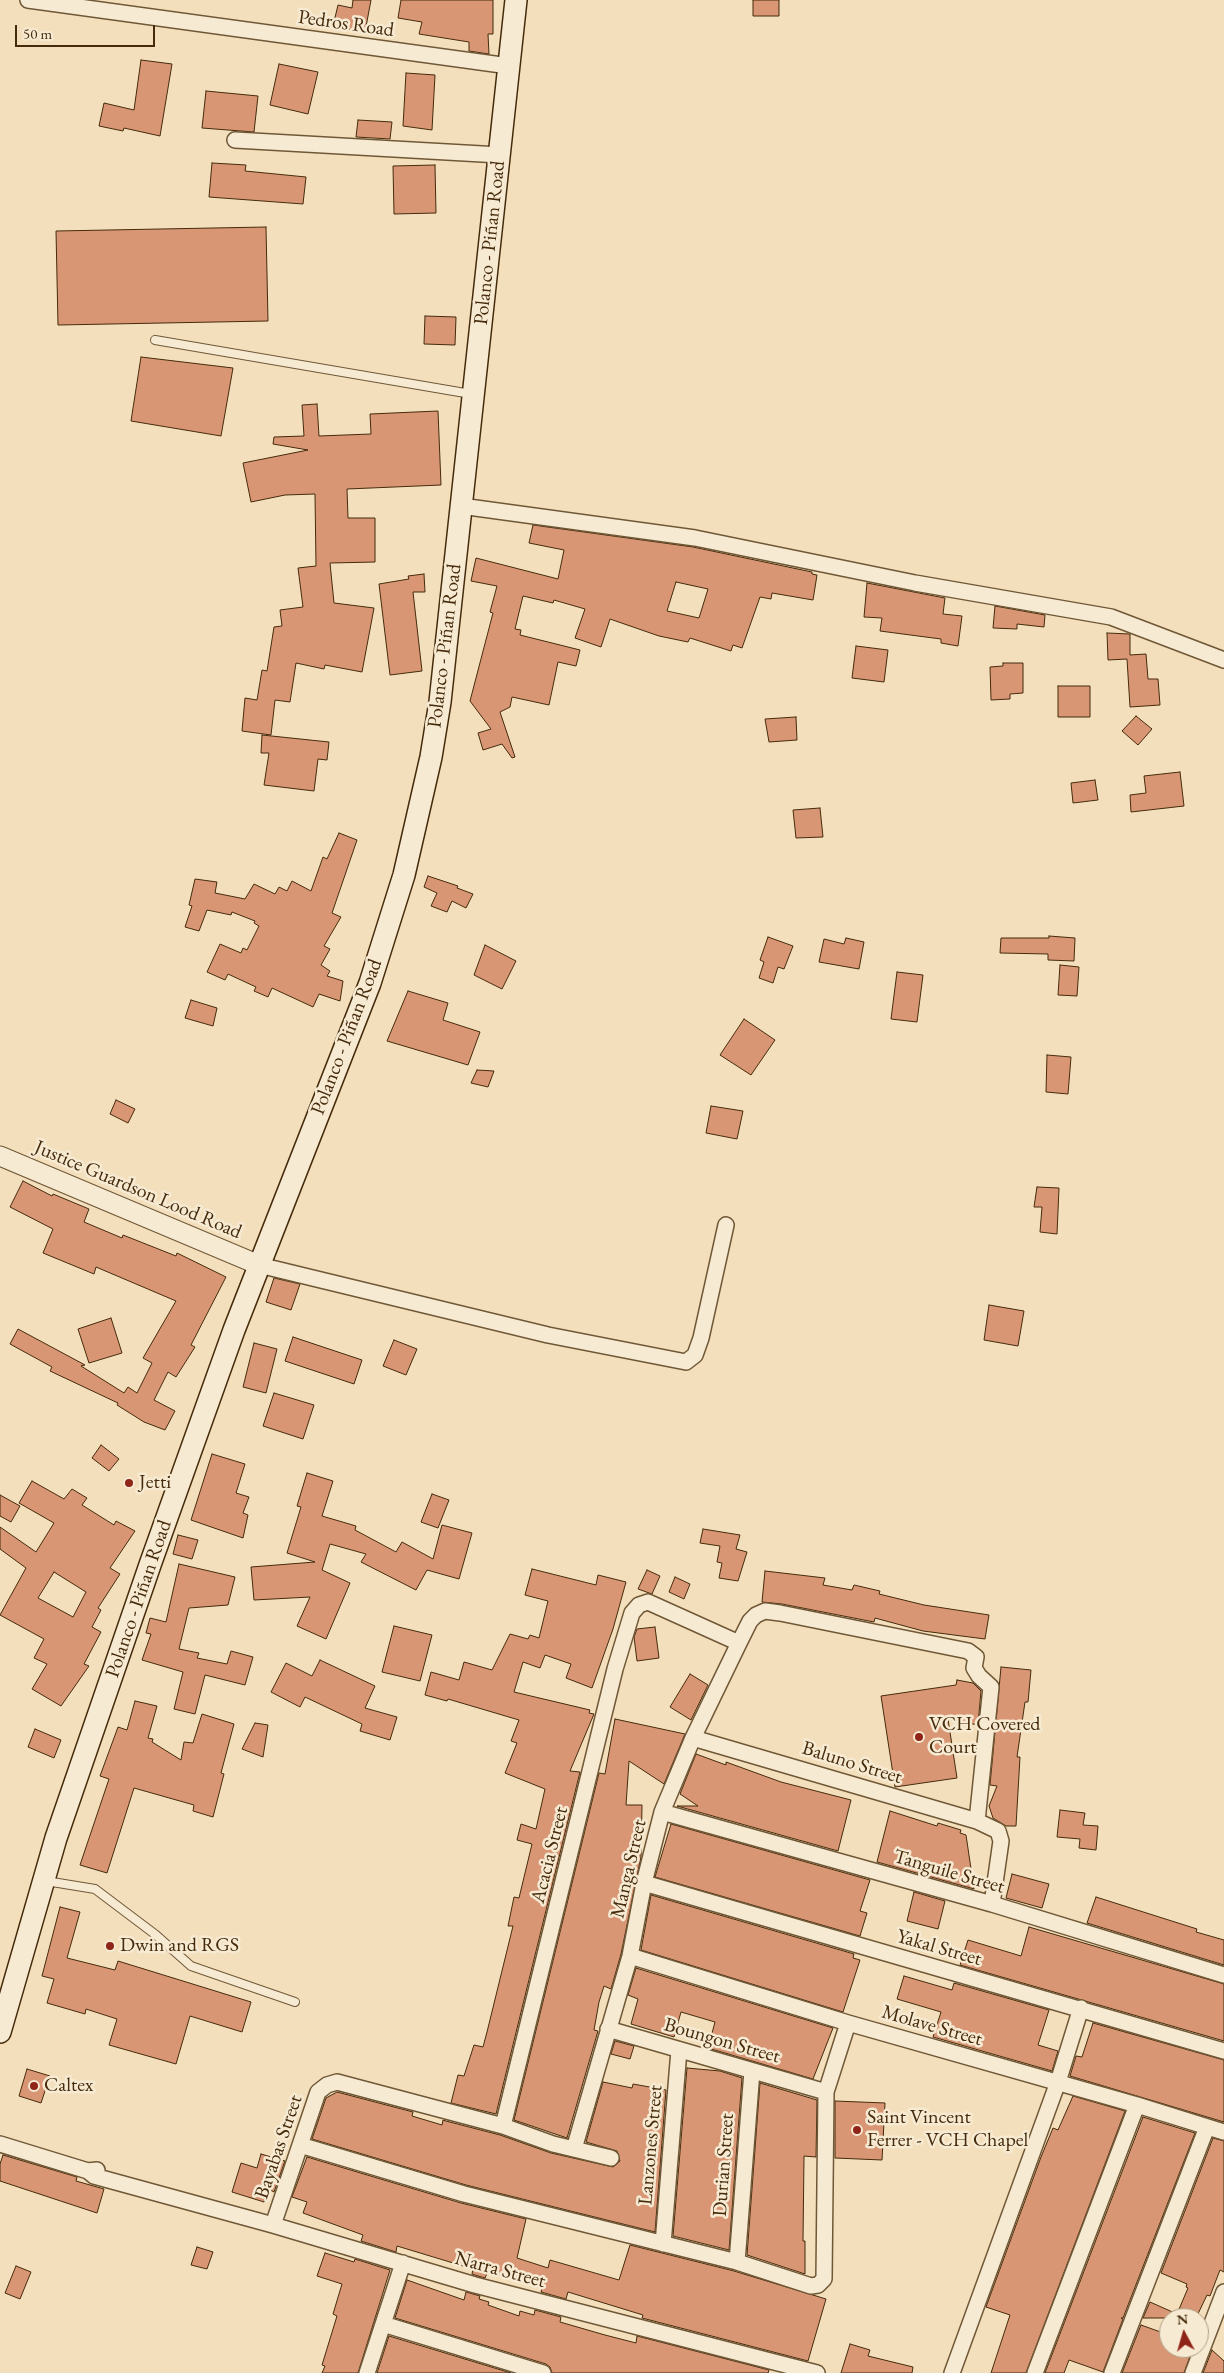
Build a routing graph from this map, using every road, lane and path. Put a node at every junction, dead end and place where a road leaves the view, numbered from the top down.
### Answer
1 (28, 0) edge
2 (516, 0) edge
3 (509, 66) junction
4 (235, 140) dead end
5 (500, 155) junction
6 (155, 340) dead end
7 (473, 394) junction
8 (461, 506) junction
9 (1224, 660) edge
10 (0, 1156) edge
11 (726, 1225) dead end
12 (259, 1265) junction
13 (738, 1643) junction
14 (693, 1738) junction
15 (662, 1812) junction
16 (977, 1822) junction
17 (44, 1880) junction
18 (644, 1883) junction
19 (992, 1904) junction
20 (630, 1956) junction
21 (1224, 1974) edge
22 (295, 2002) dead end
23 (1080, 2008) junction
24 (848, 2023) junction
25 (608, 2029) junction
26 (0, 2032) edge
27 (680, 2050) junction
28 (1224, 2051) edge
29 (752, 2071) junction
30 (1058, 2082) junction
31 (826, 2092) junction
32 (1137, 2105) junction
33 (503, 2126) junction
34 (1207, 2127) junction
35 (1224, 2132) edge
36 (0, 2144) edge
37 (300, 2146) junction
38 (574, 2149) junction
39 (611, 2158) dead end
40 (273, 2225) junction
41 (663, 2244) junction
42 (737, 2262) junction
43 (403, 2263) junction
44 (1224, 2292) edge
45 (383, 2324) junction
46 (367, 2373) edge
47 (543, 2373) edge
48 (817, 2373) edge
49 (952, 2373) edge
50 (1035, 2373) edge
51 (1112, 2373) edge
52 (1193, 2373) edge

1 - 3 street, Pedros Road
2 - 3 main road, Polanco - Piñan Road
3 - 5 main road, Polanco - Piñan Road
4 - 5 street
5 - 7 main road, Polanco - Piñan Road
6 - 7 lane
7 - 8 main road, Polanco - Piñan Road
8 - 9 street
8 - 12 main road, Polanco - Piñan Road
10 - 12 street, Justice Guardson Lood Road
11 - 12 street
12 - 17 main road, Polanco - Piñan Road
13 - 14 street, Manga Street
13 - 16 street, Manga Street
13 - 33 street, Acacia Street
14 - 15 street, Manga Street
14 - 16 street, Baluno Street
15 - 18 street, Manga Street
15 - 19 street, Tanguile Street
16 - 19 street, Baluno Street
17 - 22 lane
17 - 26 main road, Polanco - Piñan Road
18 - 20 street, Manga Street
18 - 23 street, Yakal Street
19 - 21 street, Tanguile Street
20 - 24 street, Molave Street
20 - 25 street, Manga Street
23 - 28 street, Yakal Street
23 - 30 street
24 - 30 street, Molave Street
24 - 31 street
25 - 27 street, Boungon Street
25 - 38 street, Manga Street
27 - 29 street, Boungon Street
27 - 41 street, Lanzones Street
29 - 31 street, Boungon Street
29 - 42 street, Durian Street
30 - 32 street, Molave Street
30 - 49 street
31 - 42 street
32 - 34 street, Molave Street
32 - 50 street
33 - 37 street, Bayabas Street
33 - 38 street
34 - 35 street, Molave Street
34 - 51 street
36 - 40 street, Narra Street
37 - 40 street, Bayabas Street
37 - 41 street
38 - 39 street
40 - 43 street, Narra Street
41 - 42 street
43 - 45 street
43 - 48 street, Narra Street
44 - 52 street
45 - 46 street
45 - 47 street

